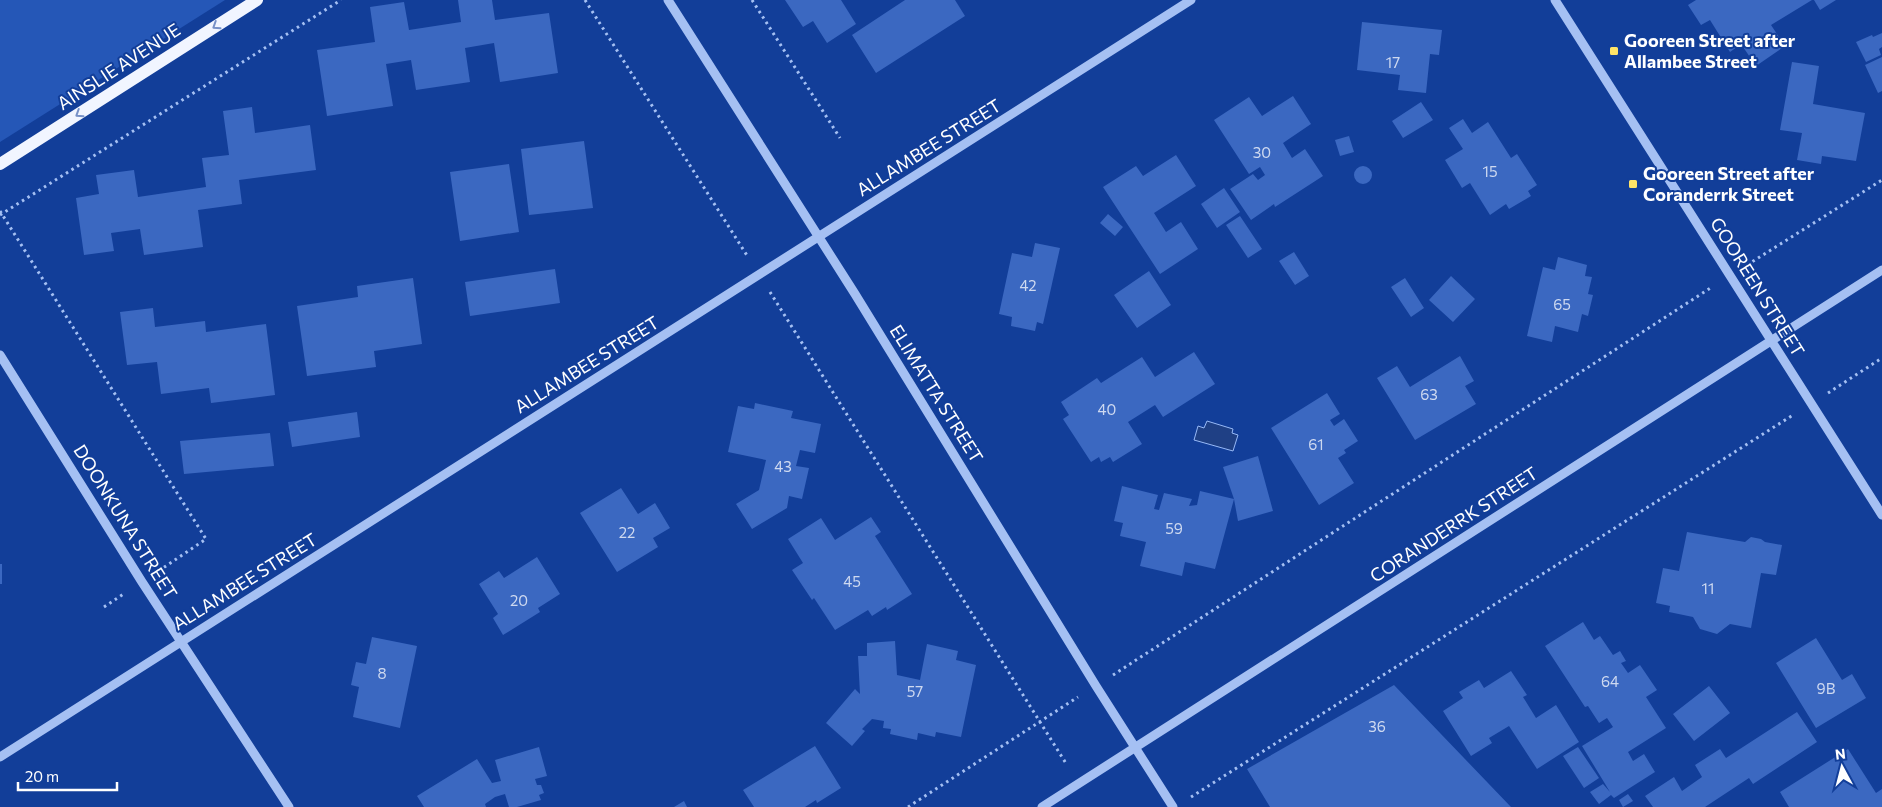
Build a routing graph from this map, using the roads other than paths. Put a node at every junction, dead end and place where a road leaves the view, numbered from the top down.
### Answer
1 (257, 0) edge
2 (668, 0) edge
3 (1191, 0) edge
4 (1555, 0) edge
5 (0, 164) edge
6 (819, 237) junction
7 (1882, 270) edge
8 (1770, 340) junction
9 (0, 355) edge
10 (1882, 515) edge
11 (181, 642) junction
12 (1136, 748) junction
13 (0, 757) edge
14 (289, 807) edge
15 (1042, 807) edge
16 (1174, 807) edge

1 -> 5 main road, AINSLIE AVENUE
2 - 6 street, ELIMATTA STREET
3 - 6 street, ALLAMBEE STREET
4 - 8 street, GOOREEN STREET
6 - 11 street, ALLAMBEE STREET
6 - 12 street, ELIMATTA STREET
7 - 8 street, CORANDERRK STREET
8 - 10 street, GOOREEN STREET
8 - 12 street, CORANDERRK STREET
9 - 11 street, DOONKUNA STREET
11 - 13 street, ALLAMBEE STREET
11 - 14 street, DOONKUNA STREET
12 - 15 street, CORANDERRK STREET
12 - 16 street, ELIMATTA STREET

